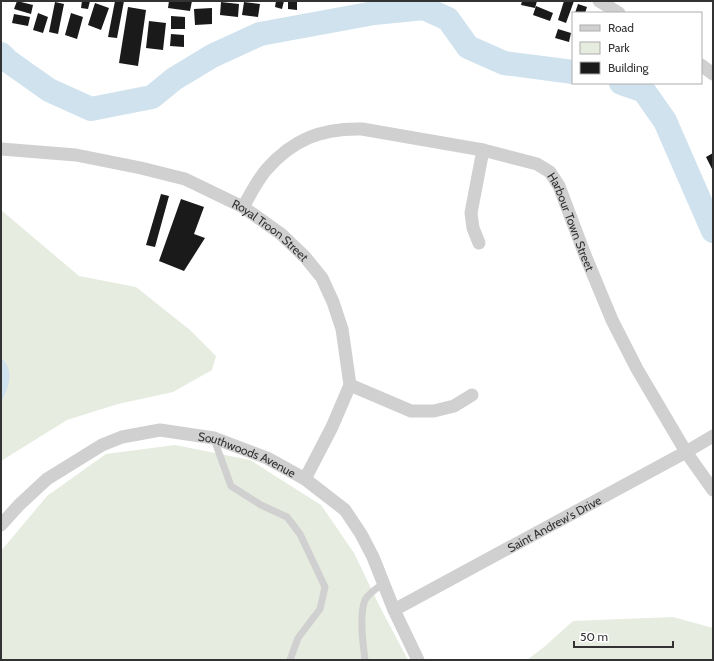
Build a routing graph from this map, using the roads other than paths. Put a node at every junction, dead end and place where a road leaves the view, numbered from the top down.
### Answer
1 (599, 1) edge
2 (617, 12) edge
3 (702, 65) edge
4 (713, 74) edge
5 (1, 149) edge
6 (483, 150) junction
7 (242, 207) junction
8 (479, 243) dead end
9 (350, 386) junction
10 (472, 395) dead end
11 (713, 436) edge
12 (214, 438) junction
13 (686, 452) junction
14 (305, 479) junction
15 (713, 490) edge
16 (1, 525) edge
17 (384, 583) junction
18 (394, 610) junction
19 (290, 660) edge
20 (365, 660) edge
21 (418, 660) edge

1 - 2 street
3 - 4 street
5 - 7 street, Royal Troon Street
6 - 7 street, Harbour Town Street
6 - 8 street
6 - 13 street, Harbour Town Street
7 - 9 street, Royal Troon Street
9 - 10 street
9 - 14 street
11 - 13 street, Saint Andrew's Drive
12 - 14 street, Southwoods Avenue
12 - 16 street, Southwoods Avenue
12 - 19 lane
13 - 15 street, Harbour Town Street
13 - 18 street, Saint Andrew's Drive
14 - 17 street, Southwoods Avenue
17 - 18 street, Southwoods Avenue
17 - 20 lane
18 - 21 street, Southwoods Avenue

